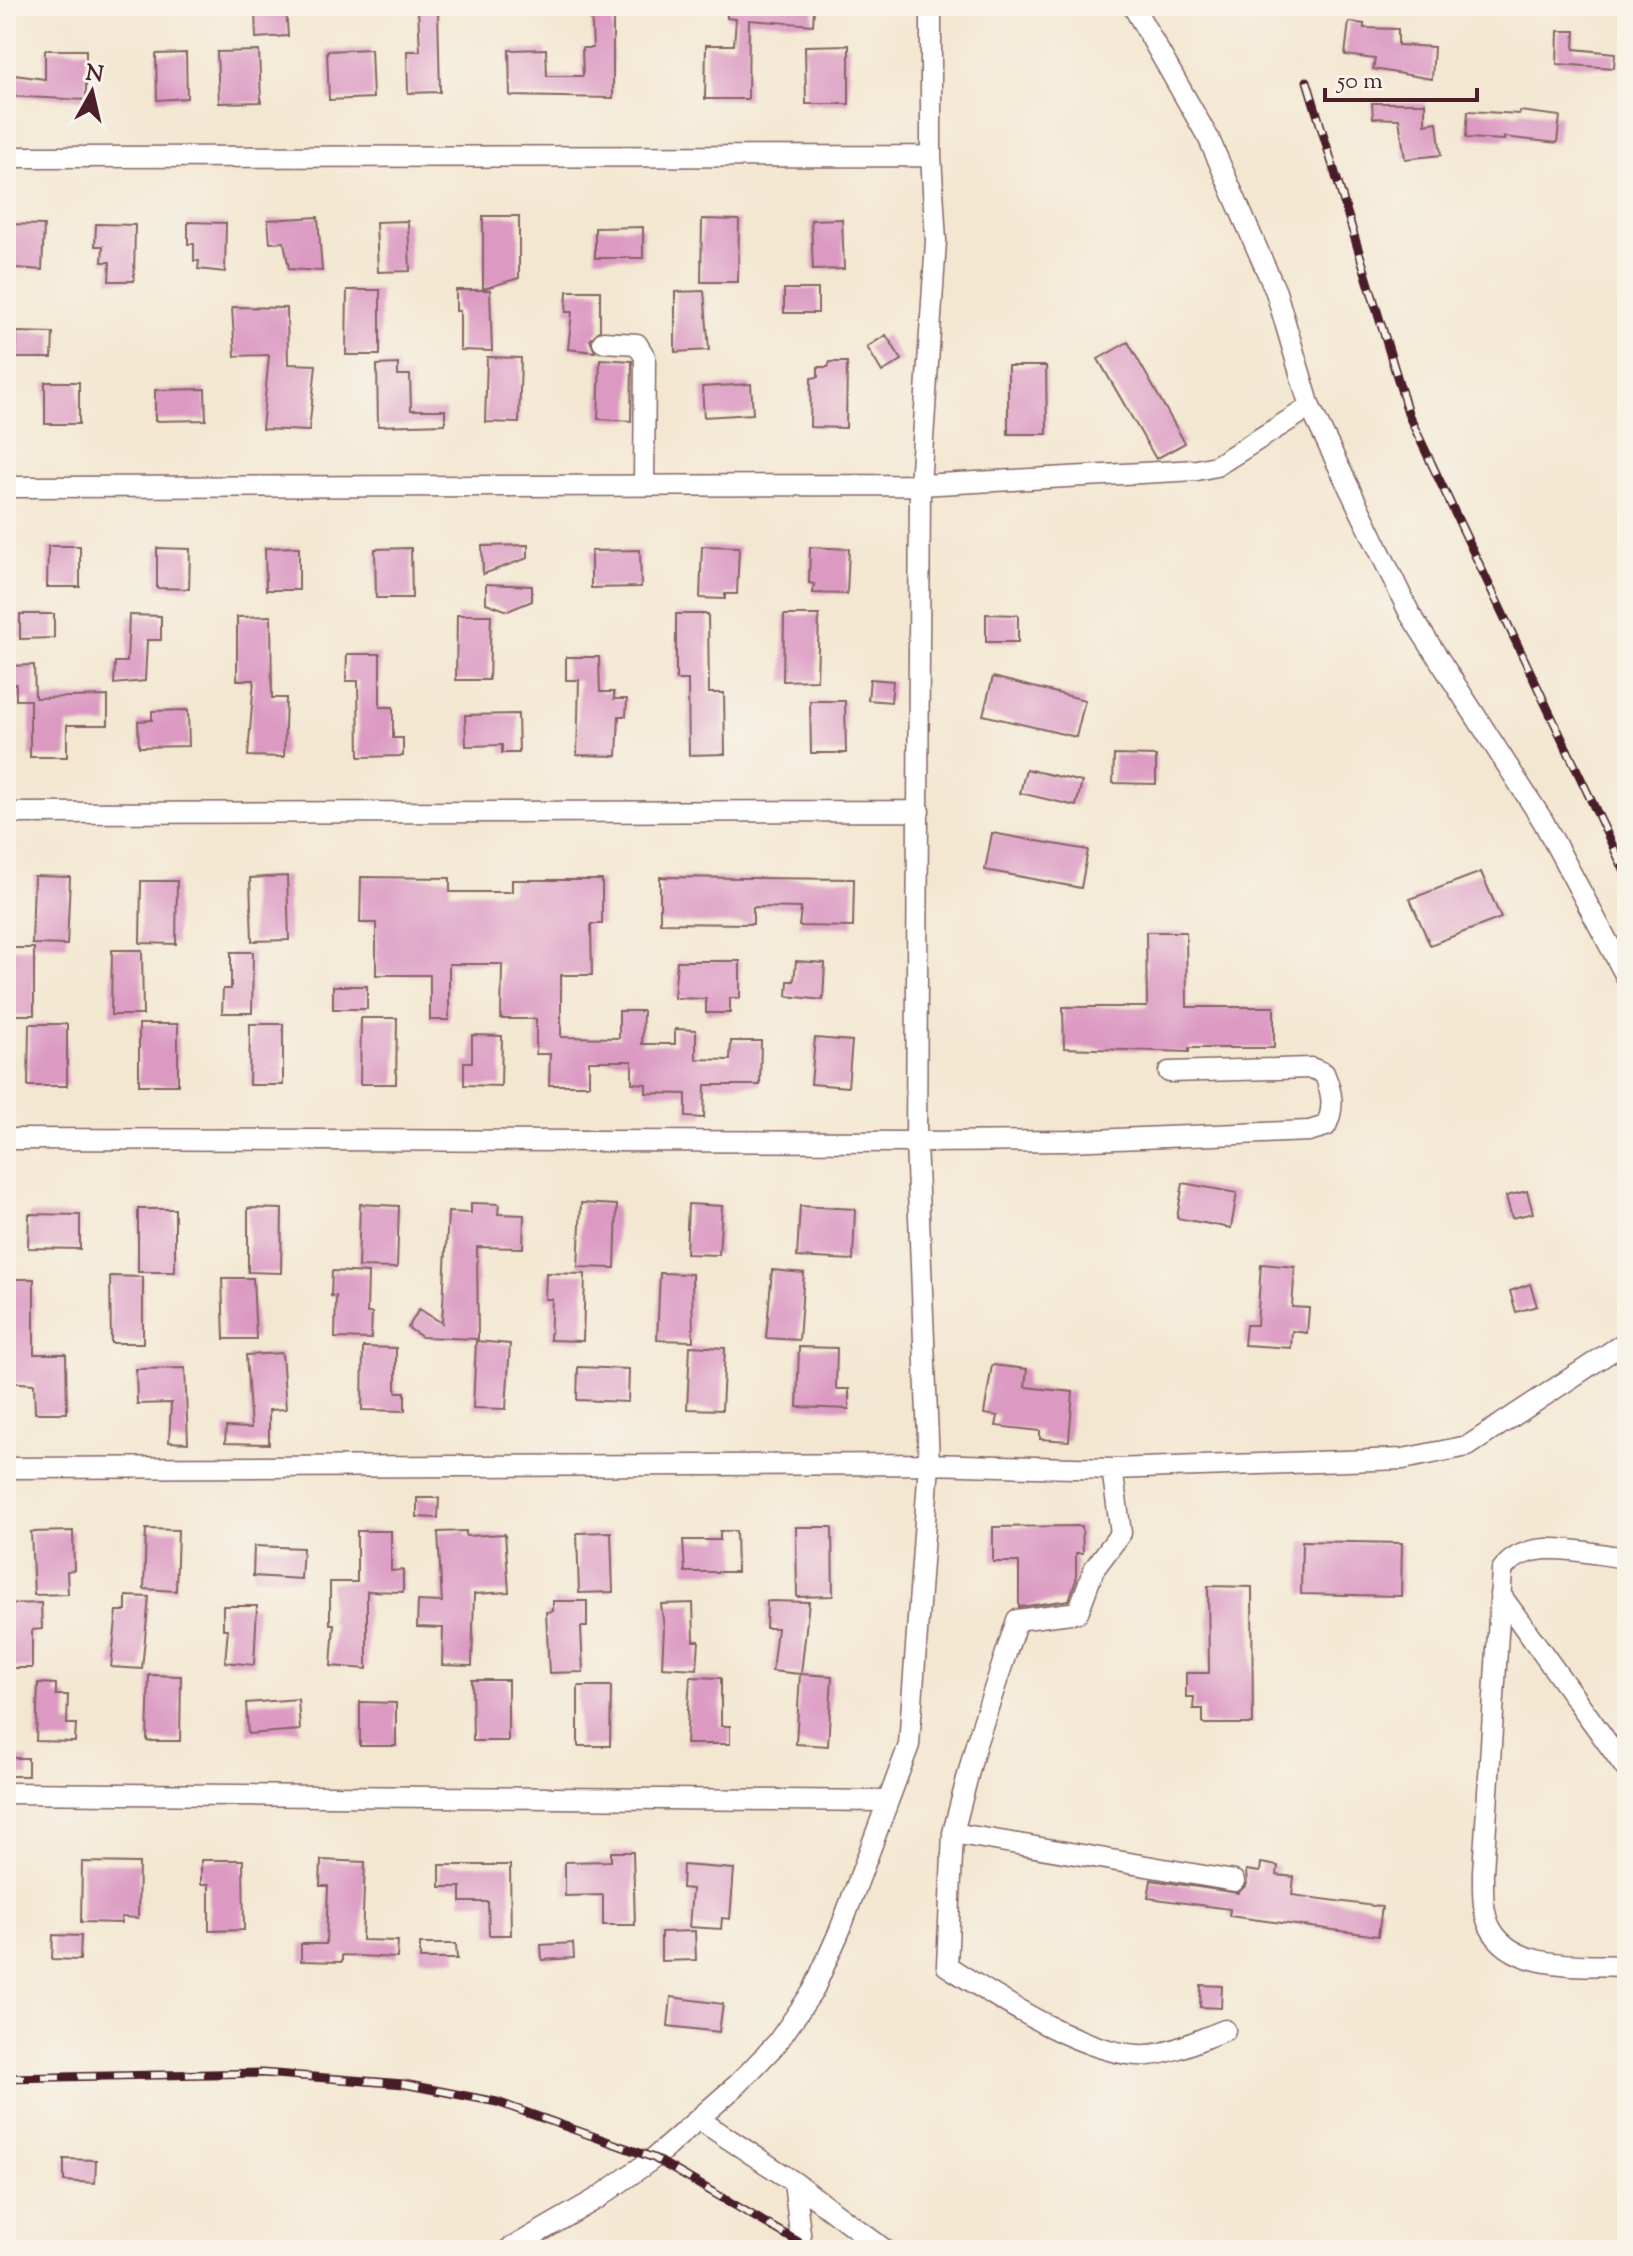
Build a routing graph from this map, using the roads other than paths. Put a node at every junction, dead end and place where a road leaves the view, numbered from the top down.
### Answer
1 (931, 6) edge
2 (1133, 6) edge
3 (931, 156) junction
4 (6, 157) edge
5 (603, 342) dead end
6 (1310, 407) junction
7 (644, 484) junction
8 (920, 485) junction
9 (6, 487) edge
10 (919, 811) junction
11 (6, 813) edge
12 (1627, 978) edge
13 (1169, 1072) dead end
14 (6, 1139) edge
15 (916, 1142) junction
16 (1627, 1341) edge
17 (929, 1464) junction
18 (6, 1468) edge
19 (1112, 1469) junction
20 (1627, 1558) edge
21 (1500, 1594) junction
22 (1627, 1770) edge
23 (6, 1793) edge
24 (887, 1801) junction
25 (953, 1833) junction
26 (1234, 1881) dead end
27 (1627, 1966) edge
28 (1225, 2030) dead end
29 (700, 2120) junction
30 (794, 2182) junction
31 (508, 2250) edge
32 (802, 2250) edge
33 (885, 2250) edge

1 - 3 street
2 - 6 street
3 - 4 street
3 - 8 street
5 - 7 street
6 - 8 street
6 - 12 street
7 - 8 street
7 - 9 street
8 - 10 street
10 - 11 street
10 - 15 street
13 - 15 street
14 - 15 street
15 - 17 street
16 - 19 street
17 - 18 street
17 - 19 street
17 - 24 street
19 - 25 street
20 - 21 street
21 - 22 street
21 - 27 street
23 - 24 street
24 - 29 street
25 - 26 street
25 - 28 street
29 - 30 street
29 - 31 street
30 - 32 street
30 - 33 street

